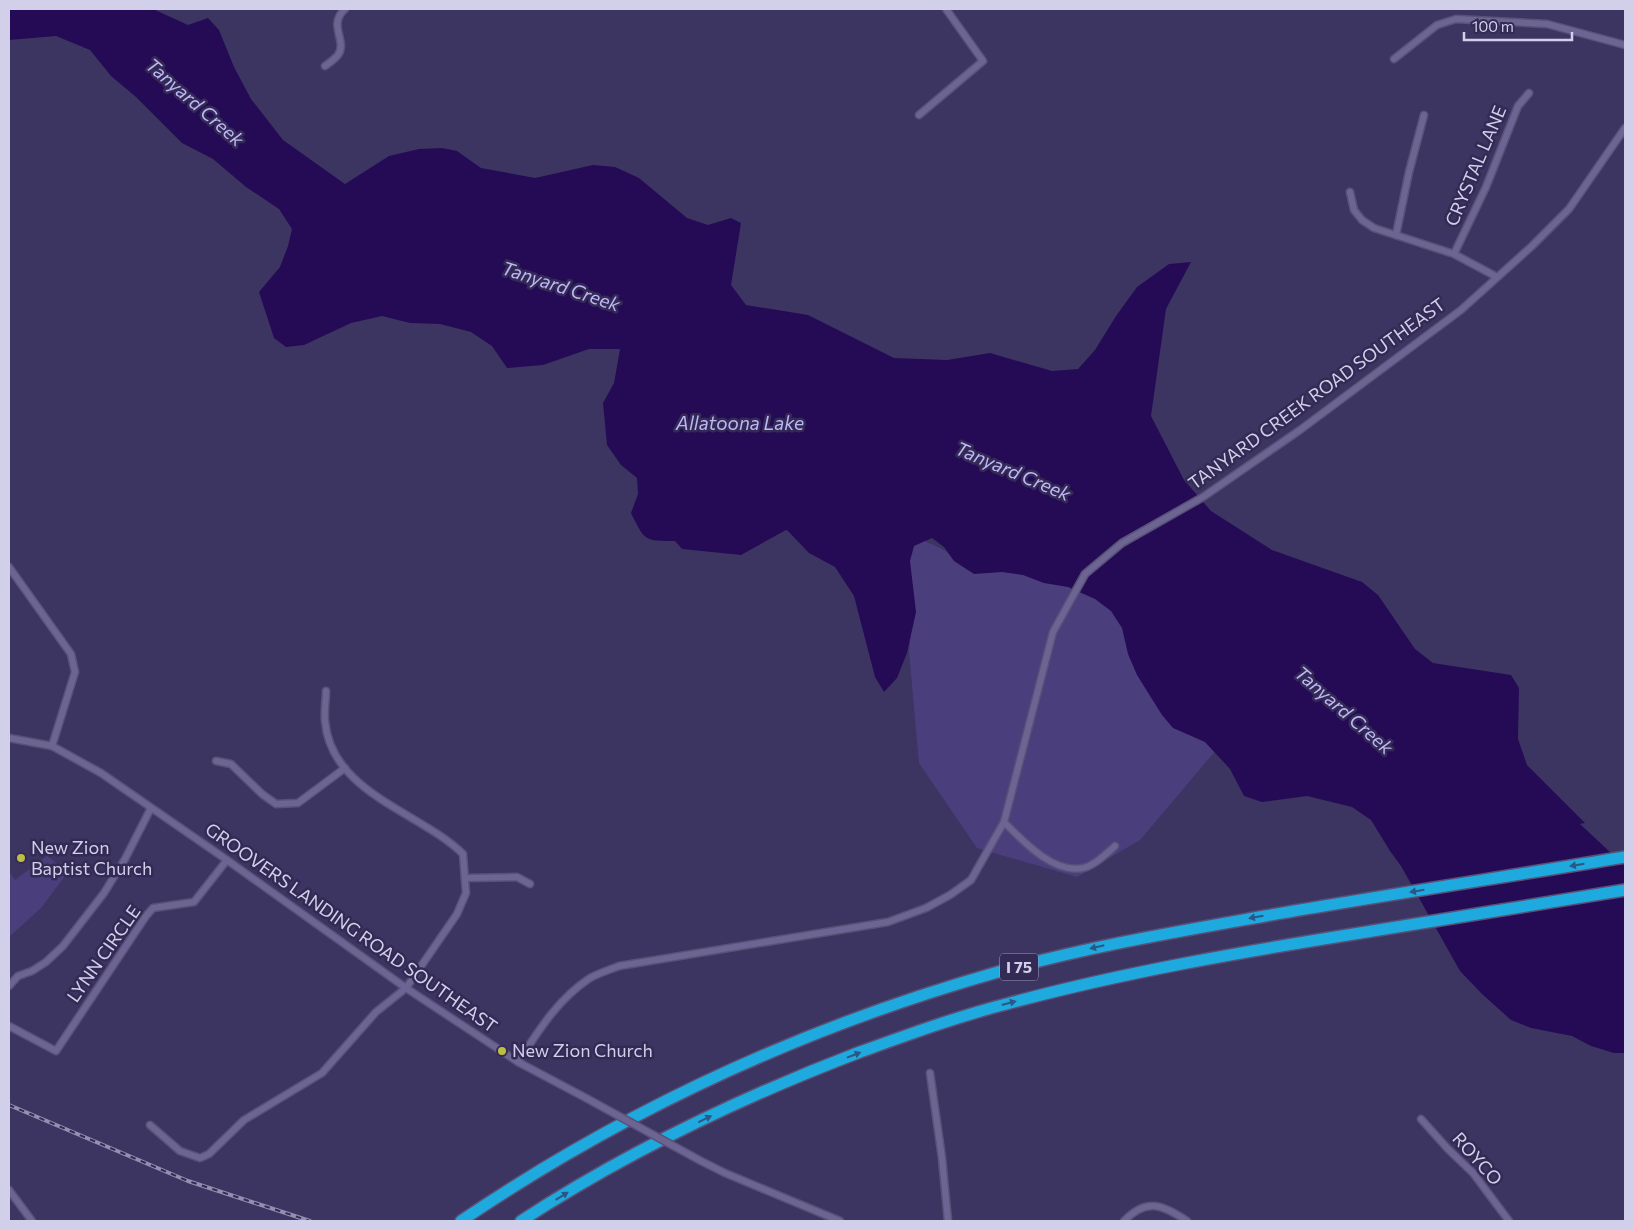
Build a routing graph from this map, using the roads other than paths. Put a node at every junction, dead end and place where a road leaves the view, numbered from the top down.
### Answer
1 (345, 9) edge
2 (946, 9) edge
3 (1625, 45) edge
4 (1394, 59) dead end
5 (325, 66) dead end
6 (1529, 93) dead end
7 (919, 115) dead end
8 (1424, 115) dead end
9 (1625, 128) edge
10 (1620, 137) junction
11 (1625, 144) edge
12 (1350, 192) dead end
13 (1396, 235) junction
14 (1454, 254) junction
15 (1497, 277) junction
16 (9, 567) edge
17 (326, 691) dead end
18 (9, 738) edge
19 (52, 746) junction
20 (216, 761) dead end
21 (345, 768) junction
22 (151, 808) junction
23 (1004, 822) junction
24 (1115, 846) dead end
25 (1625, 857) edge
26 (227, 860) junction
27 (465, 878) junction
28 (530, 884) dead end
29 (1625, 890) edge
30 (9, 986) edge
31 (406, 988) junction
32 (9, 1026) edge
33 (518, 1062) junction
34 (930, 1073) dead end
35 (1421, 1119) dead end
36 (150, 1125) dead end
37 (10, 1194) edge
38 (32, 1221) edge
39 (461, 1221) edge
40 (521, 1221) edge
41 (840, 1221) edge
42 (948, 1221) edge
43 (1124, 1221) edge
44 (1187, 1221) edge
45 (1509, 1221) edge

1 - 5 street
2 - 7 street
3 - 4 street
6 - 14 street, CRYSTAL LANE
8 - 13 street
9 - 10 street, TANYARD CREEK ROAD SOUTHEAST
10 - 11 street
10 - 15 street, TANYARD CREEK ROAD SOUTHEAST
12 - 13 street
13 - 14 street
14 - 15 street
15 - 23 street, TANYARD CREEK ROAD SOUTHEAST
16 - 19 street
17 - 21 street
18 - 19 street, GROOVERS LANDING ROAD SOUTHEAST
19 - 22 street, GROOVERS LANDING ROAD SOUTHEAST
20 - 21 street
21 - 27 street
22 - 26 street, GROOVERS LANDING ROAD SOUTHEAST
22 - 30 street, LYNN CIRCLE
23 - 24 street
23 - 33 street, TANYARD CREEK ROAD SOUTHEAST
25 -> 39 highway, I 75
26 - 31 street, GROOVERS LANDING ROAD SOUTHEAST
26 - 32 street, LYNN CIRCLE
27 - 28 street
27 - 31 street
40 -> 29 highway, I 75
31 - 33 street, GROOVERS LANDING ROAD SOUTHEAST
31 - 36 street
33 - 41 street, GROOVERS LANDING ROAD SOUTHEAST, bridge
34 - 42 street
35 - 45 street, ROYCO
37 - 38 street
43 - 44 street

